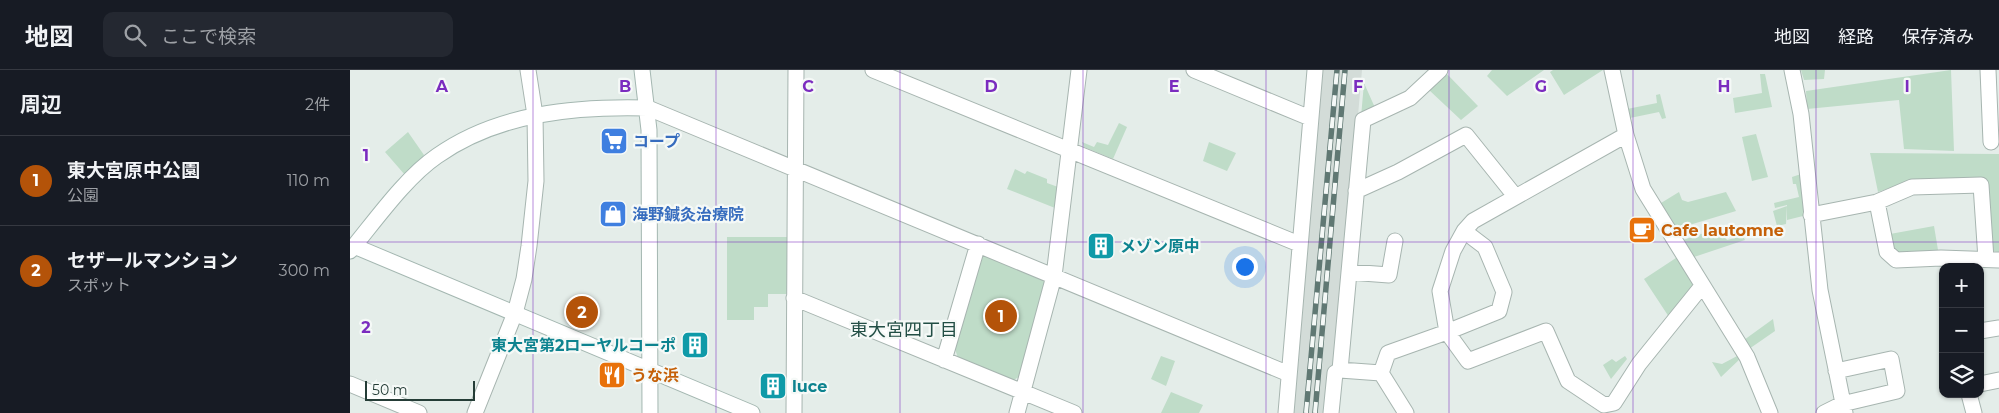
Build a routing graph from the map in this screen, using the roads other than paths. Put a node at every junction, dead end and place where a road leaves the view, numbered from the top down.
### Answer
1 (528, 70) edge
2 (642, 70) edge
3 (796, 70) edge
4 (873, 70) edge
5 (1079, 70) edge
6 (1194, 70) edge
7 (1315, 70) edge
8 (1440, 70) edge
9 (1612, 70) edge
10 (1792, 70) edge
11 (1988, 70) edge
12 (648, 108) junction
13 (535, 115) junction
14 (1310, 118) junction
15 (1626, 135) junction
16 (1991, 142) dead end
17 (1070, 150) junction
18 (796, 168) junction
19 (1356, 191) junction
20 (1515, 196) junction
21 (1877, 202) junction
22 (1811, 215) junction
23 (1464, 231) junction
24 (1395, 241) dead end
25 (978, 244) junction
26 (1299, 244) junction
27 (351, 247) edge
28 (1992, 260) edge
29 (1942, 262) edge
30 (1349, 272) junction
31 (1054, 276) junction
32 (1702, 286) junction
33 (794, 298) junction
34 (515, 313) junction
35 (1999, 328) edge
36 (1984, 330) edge
37 (1448, 332) junction
38 (944, 360) junction
39 (650, 370) junction
40 (1340, 370) junction
41 (1836, 371) junction
42 (1381, 373) junction
43 (1290, 374) junction
44 (1999, 380) edge
45 (1984, 383) edge
46 (350, 384) edge
47 (1023, 392) junction
48 (1970, 398) edge
49 (1844, 408) edge
50 (419, 413) edge
51 (475, 413) edge
52 (650, 413) edge
53 (752, 413) edge
54 (794, 413) edge
55 (1017, 413) edge
56 (1074, 413) edge
57 (1286, 413) edge
58 (1331, 413) edge
59 (1406, 413) edge
60 (1770, 413) edge
61 (1824, 413) edge
62 (1974, 413) edge

1 - 13 street
2 - 12 street
3 - 18 street
4 - 17 street
5 - 17 street
6 - 14 street
7 - 14 street
8 - 19 street
9 - 15 street
10 - 22 street
11 - 16 street
12 - 13 street
12 - 18 street
12 - 39 street
13 - 27 street
13 - 34 street
14 - 26 street
15 - 20 street
15 - 32 street
17 - 26 street
17 - 31 street
18 - 25 street
18 - 33 street
19 - 20 street
19 - 30 street
20 - 23 street
21 - 22 street
21 - 28 street
21 - 29 street
22 - 41 street
23 - 37 street
23 - 37 street
24 - 30 street
25 - 31 street
25 - 38 street
26 - 43 street
27 - 34 street
28 - 29 street
30 - 40 street
31 - 43 street
31 - 47 street
32 - 37 street
32 - 60 street
33 - 38 street
33 - 54 street
34 - 39 street
34 - 51 street
35 - 36 street
37 - 42 street
38 - 47 street
39 - 52 street
39 - 53 street
40 - 42 street
40 - 58 street
41 - 49 street
41 - 49 street
42 - 59 street
43 - 57 street
44 - 45 street
46 - 50 street
47 - 55 street
47 - 56 street
48 - 62 street
49 - 61 street

